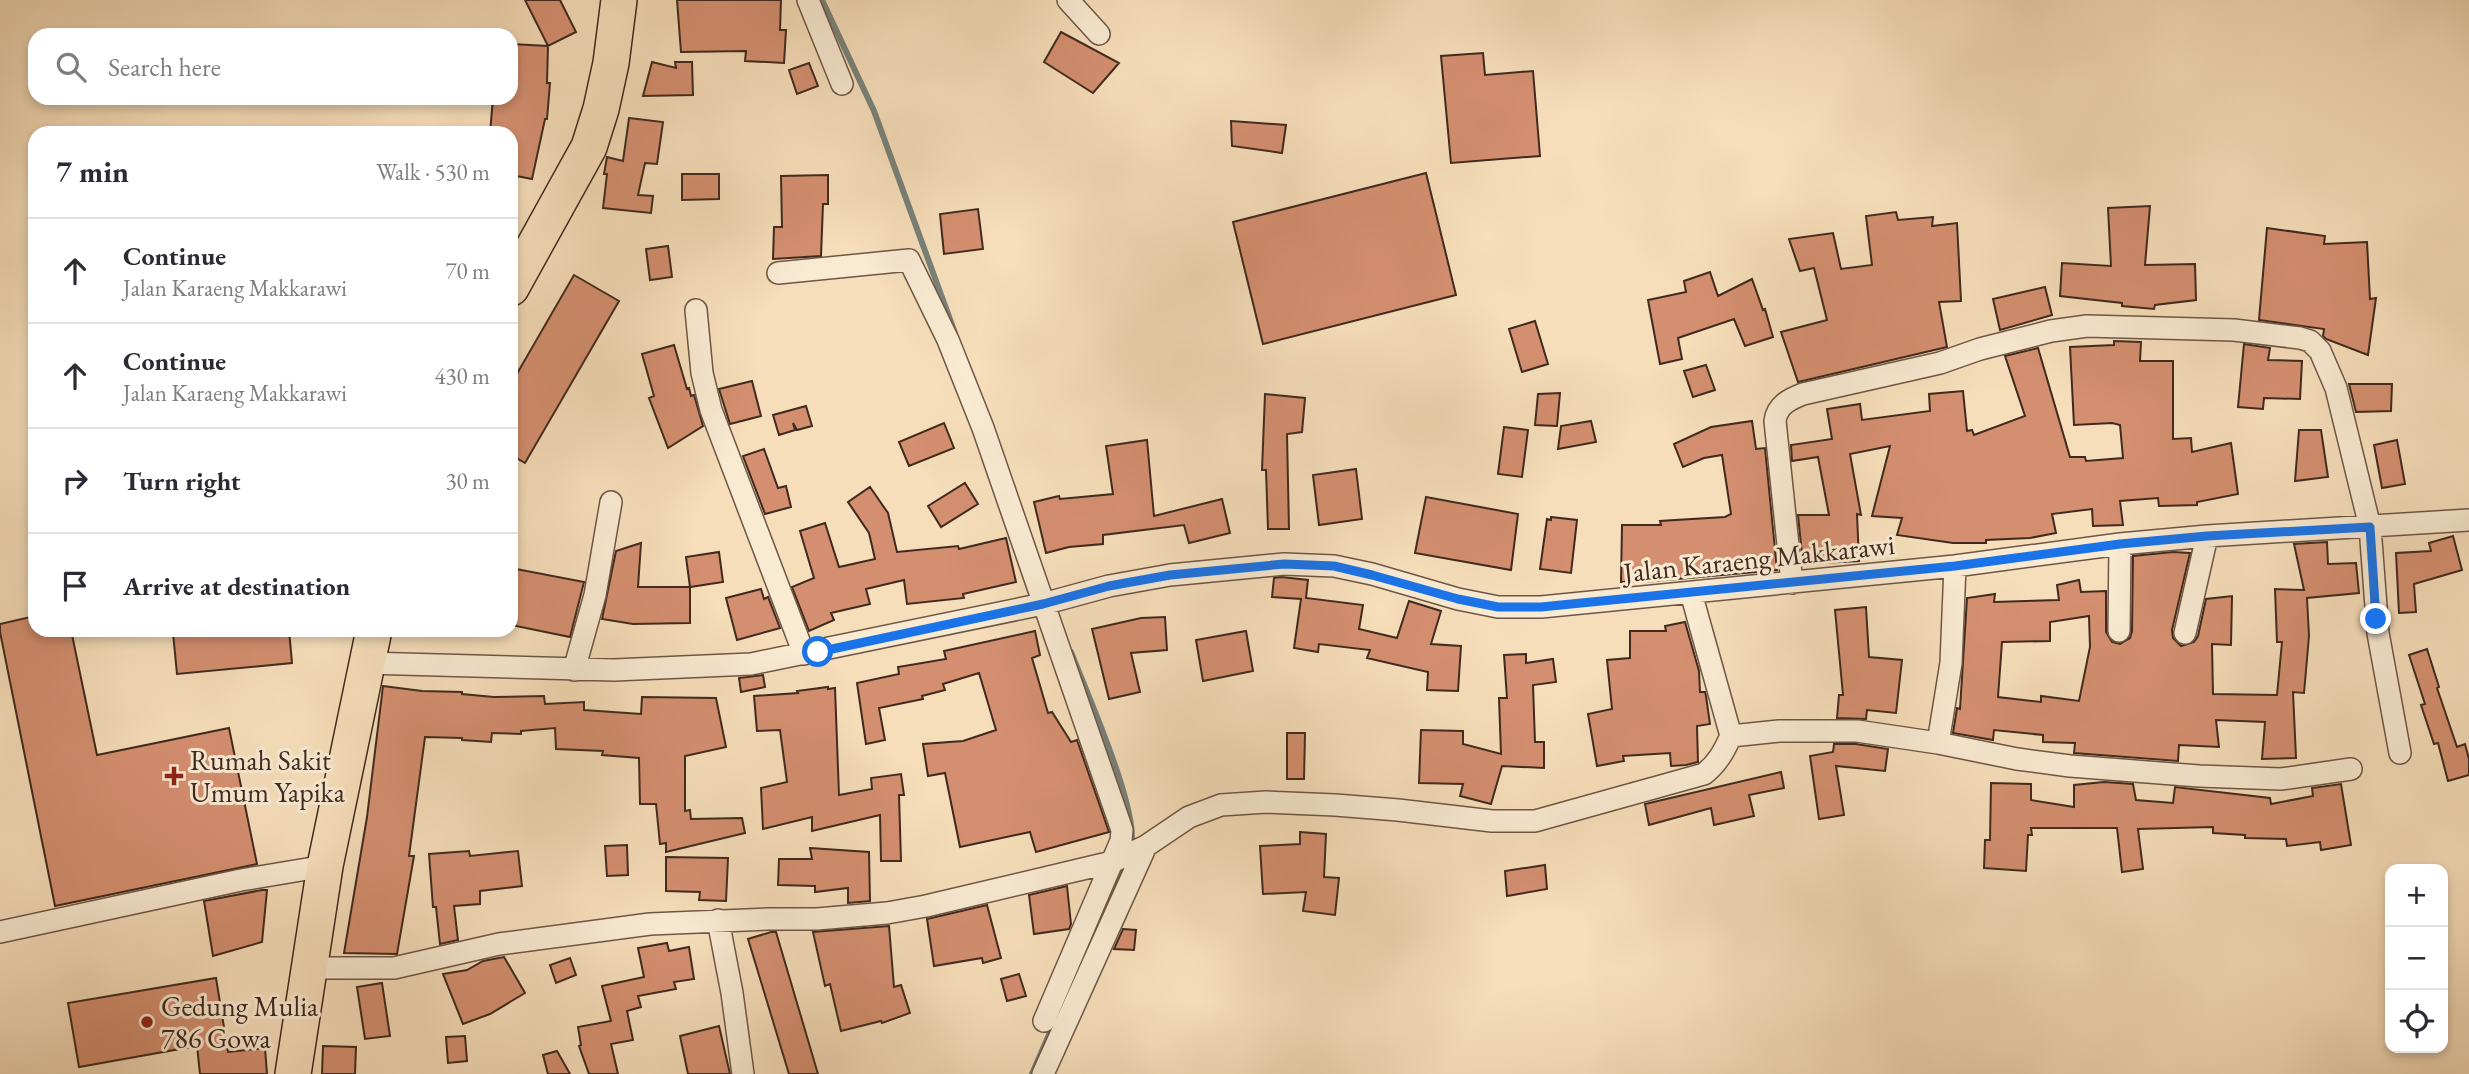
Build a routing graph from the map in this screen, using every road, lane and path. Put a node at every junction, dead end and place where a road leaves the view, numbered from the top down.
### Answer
1 (619, 0) edge
2 (808, 0) edge
3 (1070, 0) edge
4 (1099, 34) dead end
5 (842, 84) dead end
6 (778, 274) dead end
7 (518, 275) edge
8 (696, 310) dead end
9 (611, 502) dead end
10 (2469, 520) edge
11 (2370, 527) junction
12 (2207, 536) junction
13 (2120, 544) junction
14 (1955, 566) junction
15 (1791, 583) junction
16 (1691, 593) junction
17 (1050, 602) junction
18 (2119, 631) dead end
19 (2185, 633) dead end
20 (370, 646) edge
21 (804, 654) junction
22 (575, 670) junction
23 (1731, 736) junction
24 (1938, 743) junction
25 (2400, 753) dead end
26 (2351, 769) dead end
27 (1129, 854) junction
28 (325, 866) junction
29 (718, 920) junction
30 (0, 932) edge
31 (310, 968) junction
32 (1044, 1021) dead end
33 (293, 1074) edge
34 (743, 1074) edge
35 (1043, 1074) edge

1 - 7 main road
2 - 5 street
3 - 4 street
6 - 17 street
8 - 21 street
9 - 22 street
10 - 11 street, Jalan Karaeng Makkarawi
11 - 12 street, Jalan Karaeng Makkarawi
11 - 15 street
11 - 25 street
12 - 13 street, Jalan Karaeng Makkarawi
12 - 19 street
13 - 14 street, Jalan Karaeng Makkarawi
13 - 18 street
14 - 15 street, Jalan Karaeng Makkarawi
14 - 24 street
15 - 16 street, Jalan Karaeng Makkarawi
16 - 17 street, Jalan Karaeng Makkarawi
16 - 23 street
17 - 21 street, Jalan Karaeng Makkarawi
17 - 27 street
20 - 22 street, Jalan Karaeng Makkarawi
20 - 28 main road
21 - 22 street, Jalan Karaeng Makkarawi
23 - 24 street
23 - 27 street
24 - 26 street
27 - 29 street
27 - 32 street
27 - 35 street
28 - 30 street
28 - 31 main road
29 - 31 street
29 - 34 street
31 - 33 main road

